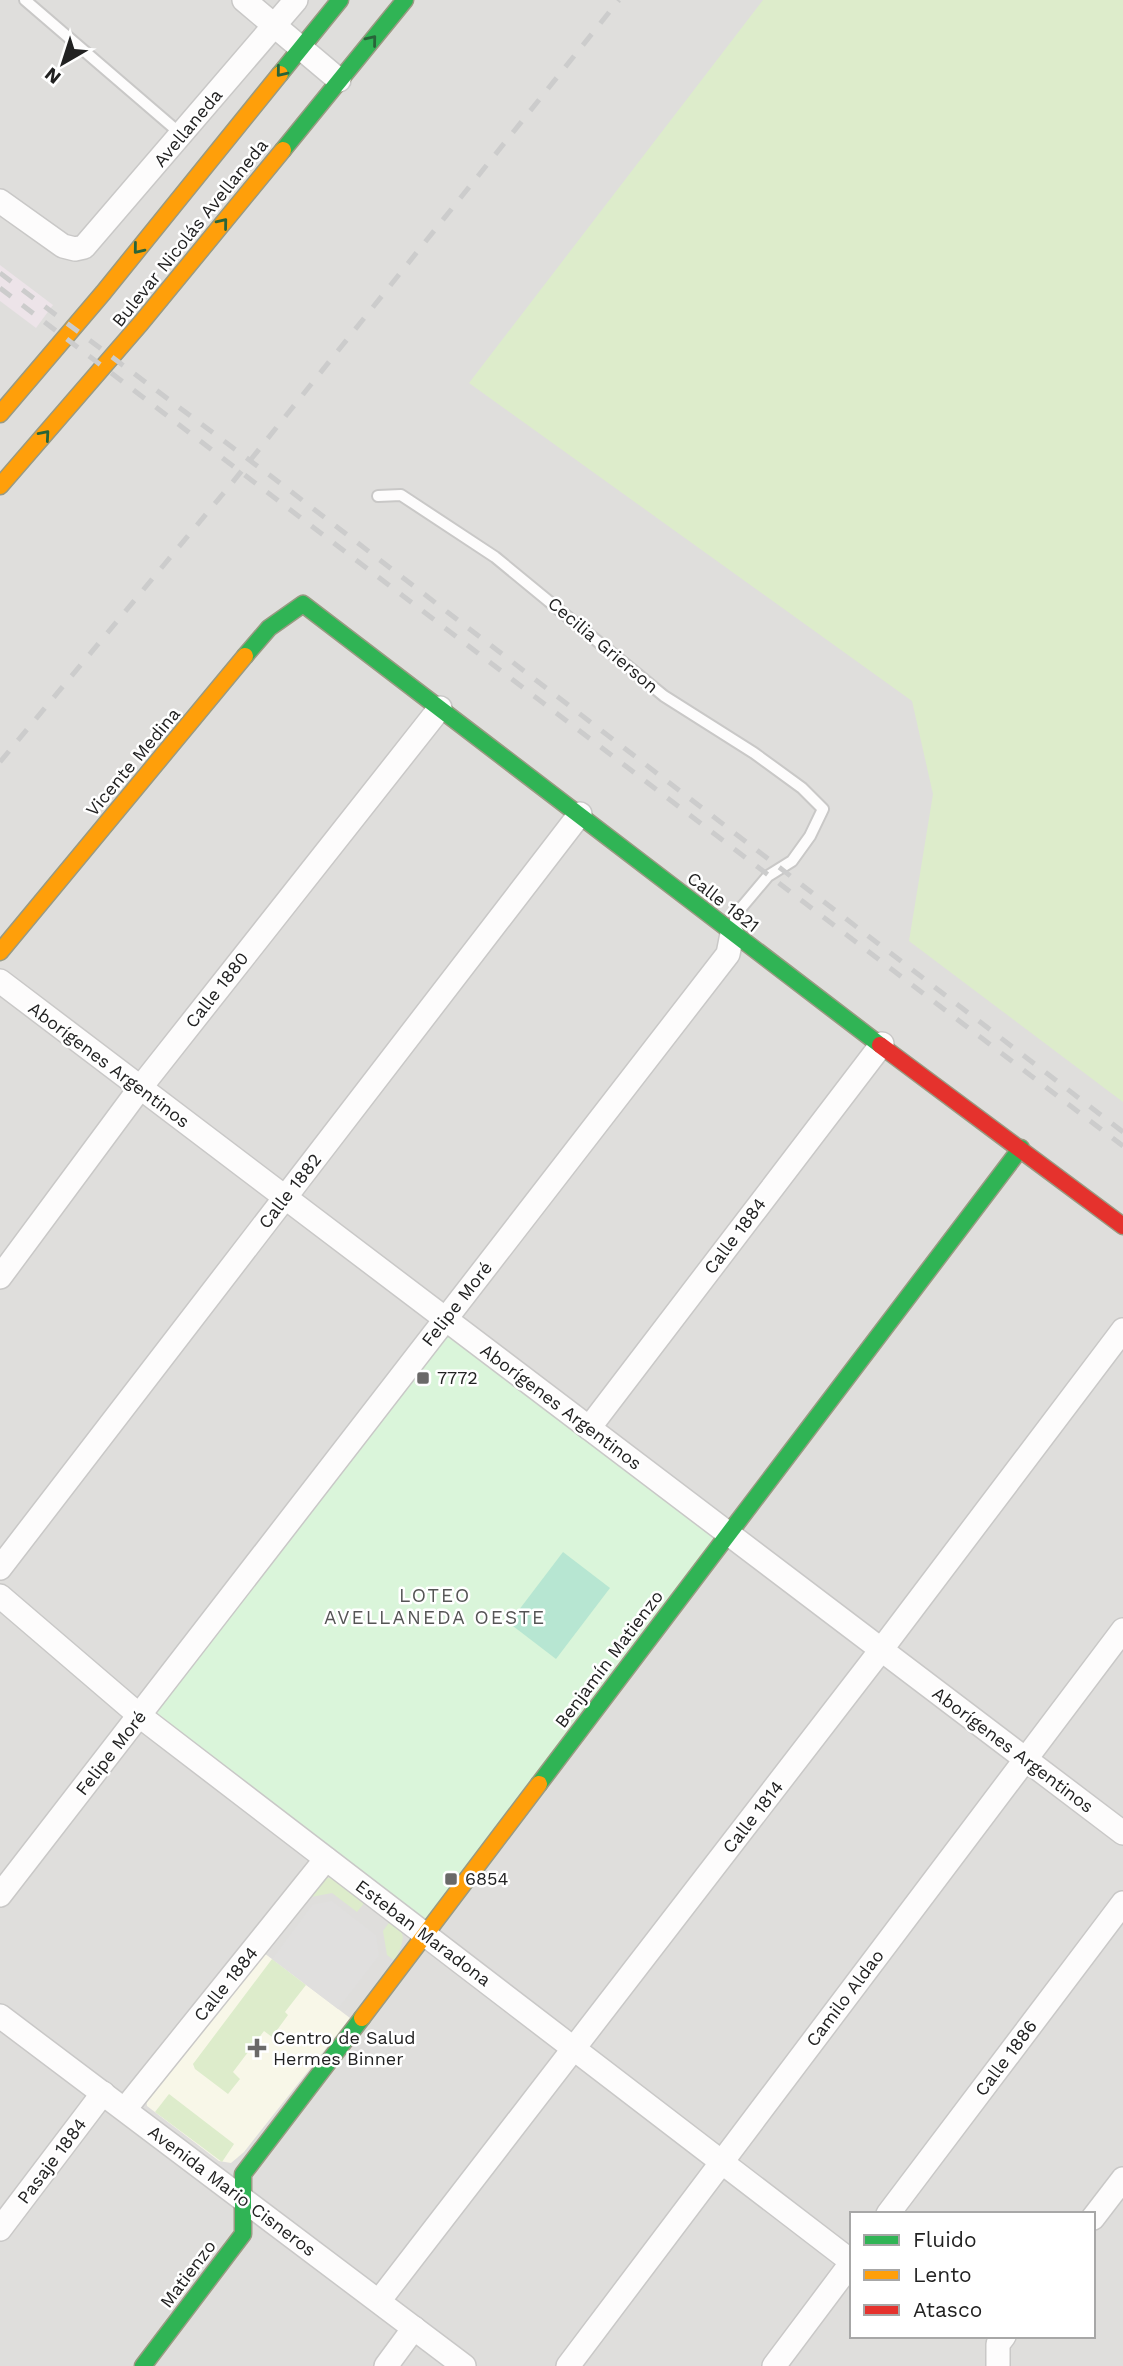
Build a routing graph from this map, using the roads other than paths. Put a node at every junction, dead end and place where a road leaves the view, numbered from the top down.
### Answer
1 (24, 0) edge
2 (244, 0) edge
3 (296, 0) edge
4 (340, 0) edge
5 (405, 0) edge
6 (274, 26) junction
7 (300, 48) junction
8 (339, 80) junction
9 (182, 135) junction
10 (0, 201) edge
11 (0, 414) edge
12 (0, 486) edge
13 (378, 496) dead end
14 (303, 604) joint
15 (440, 708) junction
16 (823, 809) joint
17 (580, 814) junction
18 (732, 934) junction
19 (0, 952) edge
20 (0, 981) edge
21 (882, 1044) junction
22 (140, 1088) junction
23 (1021, 1149) junction
24 (285, 1198) junction
25 (1123, 1226) edge
26 (0, 1277) edge
27 (445, 1320) junction
28 (1123, 1329) edge
29 (589, 1428) junction
30 (728, 1534) junction
31 (0, 1568) edge
32 (0, 1596) edge
33 (1123, 1630) edge
34 (881, 1650) junction
35 (140, 1716) junction
36 (1026, 1759) junction
37 (1123, 1833) edge
38 (326, 1859) junction
39 (0, 1895) edge
40 (1123, 1903) edge
41 (424, 1934) junction
42 (0, 2016) edge
43 (573, 2049) junction
44 (103, 2093) junction
45 (125, 2109) junction
46 (722, 2162) junction
47 (1123, 2179) edge
48 (242, 2199) junction
49 (890, 2212) edge
50 (1095, 2215) edge
51 (0, 2229) edge
52 (850, 2260) edge
53 (850, 2265) edge
54 (379, 2301) junction
55 (414, 2329) junction
56 (1002, 2338) edge
57 (143, 2366) edge
58 (386, 2366) edge
59 (464, 2366) edge
60 (568, 2366) edge
61 (774, 2366) edge
62 (998, 2366) edge

1 - 9 lane
2 - 6 street
3 - 6 street, Avellaneda
4 - 7 street, Bulevar Nicolás Avellaneda
8 -> 5 street, Bulevar Nicolás Avellaneda
6 - 7 street
6 - 9 street, Avellaneda
7 - 8 street
7 -> 11 street, Bulevar Nicolás Avellaneda
12 -> 8 street, Bulevar Nicolás Avellaneda
9 - 10 street, Avellaneda
13 - 16 lane, Cecilia Grierson
14 - 15 street, Calle 1821
14 - 19 street, Vicente Medina
15 - 17 street, Calle 1821
15 - 22 street, Calle 1880
16 - 18 lane, Felipe Moré
17 - 18 street, Calle 1821
17 - 24 street, Calle 1882
18 - 21 street, Calle 1821
18 - 27 street, Felipe Moré
20 - 22 street, Aborígenes Argentinos
21 - 23 street, Calle 1821
21 - 29 street, Calle 1884
22 - 24 street, Aborígenes Argentinos
22 - 26 street, Calle 1880
23 - 25 street, Calle 1821
23 - 30 street, Benjamín Matienzo
24 - 27 street, Aborígenes Argentinos
24 - 31 street, Calle 1882
27 - 29 street, Aborígenes Argentinos
27 - 35 street, Felipe Moré
28 - 34 street, Calle 1814
29 - 30 street, Aborígenes Argentinos
30 - 34 street, Aborígenes Argentinos
30 - 41 street, Benjamín Matienzo
32 - 35 street, Esteban Maradona
33 - 36 street, Camilo Aldao
34 - 36 street, Aborígenes Argentinos
34 - 43 street, Calle 1814
35 - 38 street, Esteban Maradona
35 - 39 street, Felipe Moré
36 - 37 street, Aborígenes Argentinos
36 - 46 street, Camilo Aldao
38 - 41 street, Esteban Maradona
38 - 45 street, Calle 1884
40 - 49 street, Calle 1886
41 - 43 street, Esteban Maradona
41 - 48 street, Benjamín Matienzo
42 - 44 street, Avenida Mario Cisneros
43 - 46 street, Esteban Maradona
43 - 54 street, Calle 1814
44 - 45 street, Avenida Mario Cisneros
44 - 51 street, Pasaje 1884
45 - 48 street, Avenida Mario Cisneros
46 - 52 street, Esteban Maradona
46 - 60 street, Camilo Aldao
47 - 50 street
48 - 54 street, Avenida Mario Cisneros
48 - 57 street, Matienzo
53 - 61 street
54 - 55 street, Avenida Mario Cisneros
55 - 58 street
55 - 59 street, Avenida Mario Cisneros
56 - 62 street

